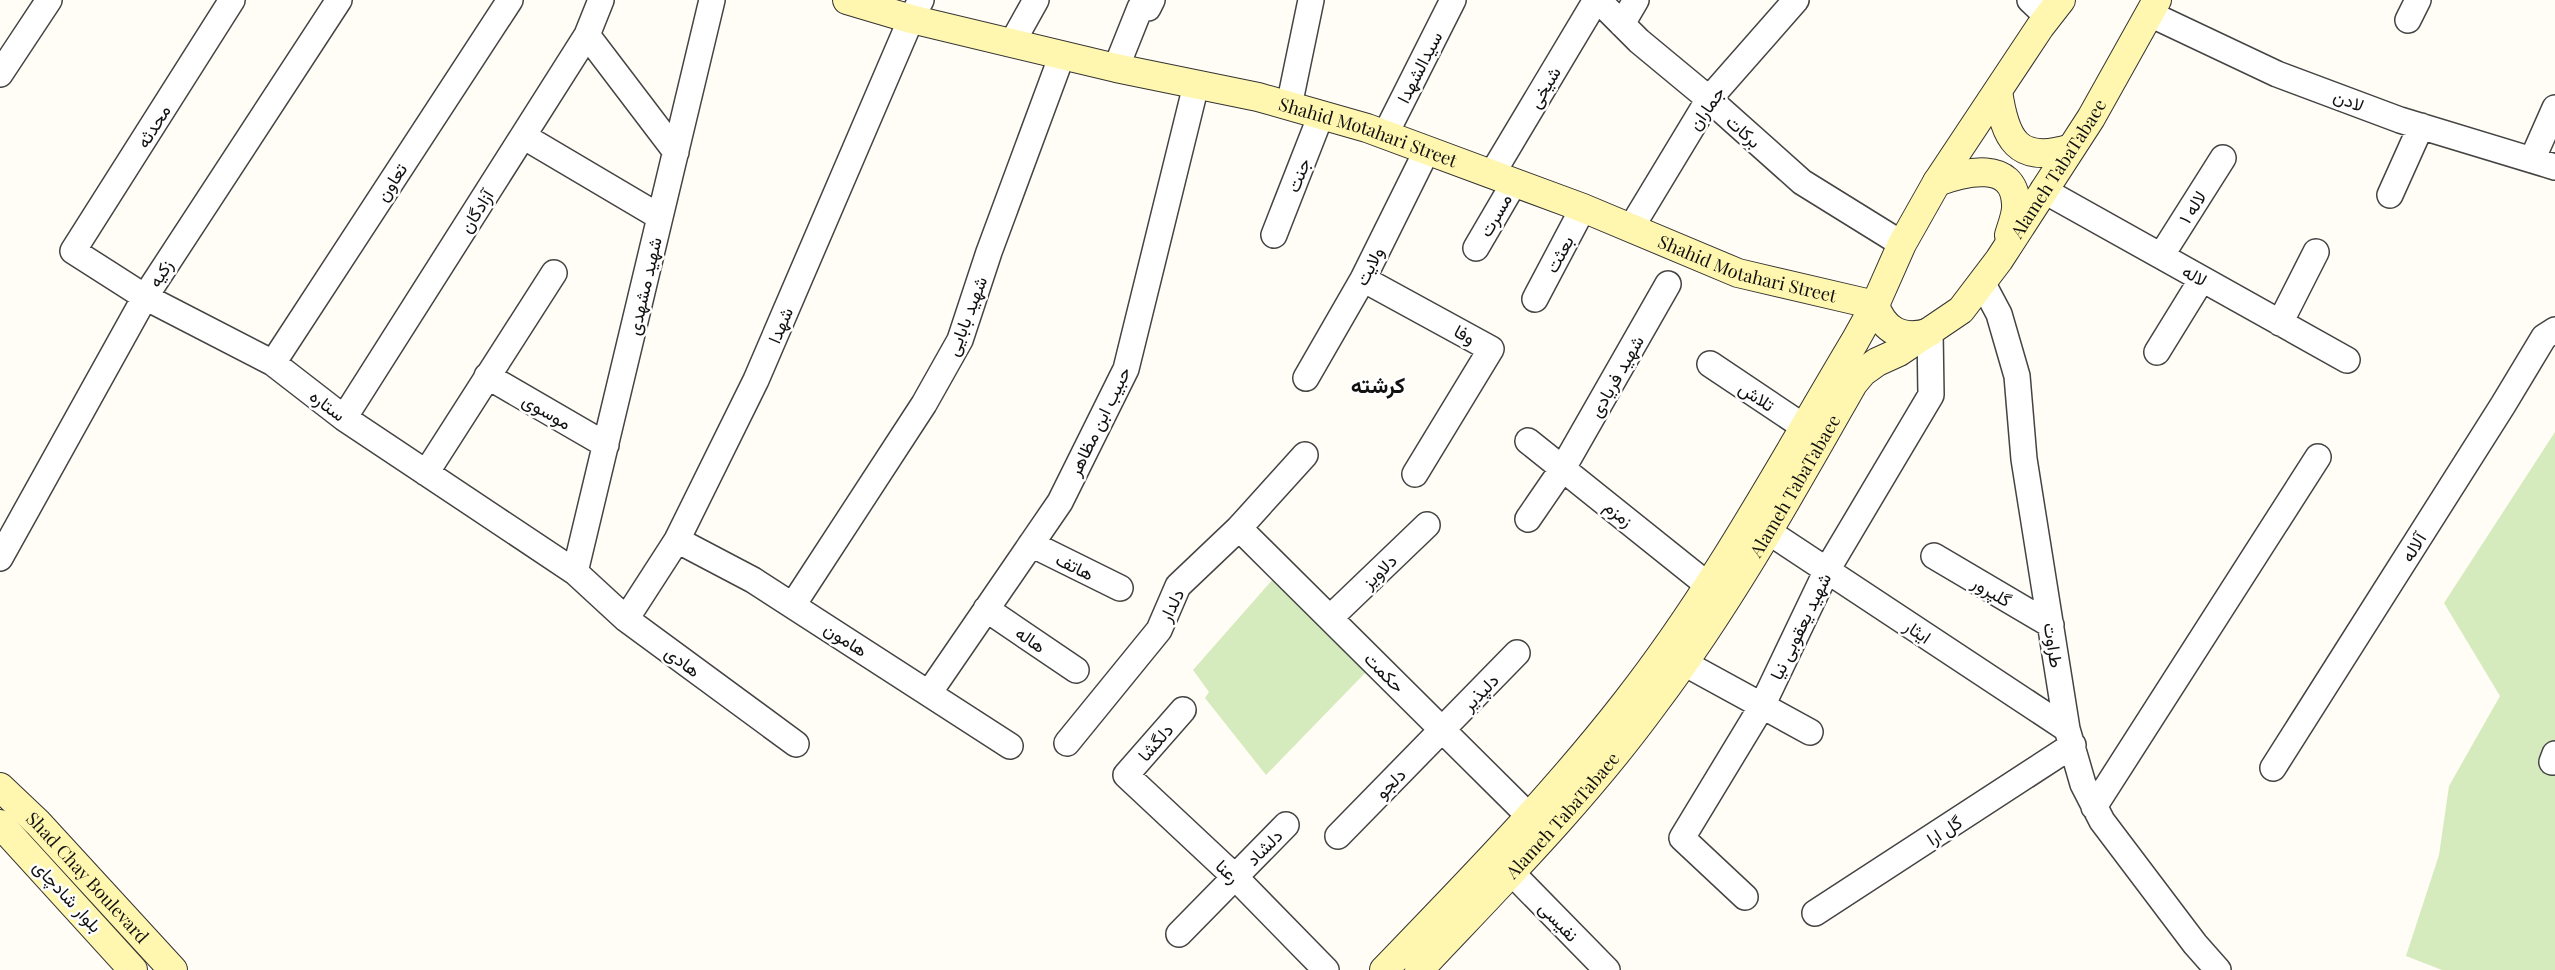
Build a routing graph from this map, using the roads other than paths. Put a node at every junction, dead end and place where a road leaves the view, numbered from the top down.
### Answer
1 (49, 0) edge
2 (232, 0) edge
3 (339, 0) edge
4 (510, 0) edge
5 (602, 0) edge
6 (712, 0) edge
7 (847, 0) edge
8 (1036, 0) edge
9 (1152, 0) edge
10 (1311, 0) edge
11 (1454, 0) edge
12 (1596, 0) edge
13 (1601, 0) edge
14 (1636, 0) edge
15 (1796, 0) edge
16 (2047, 6) edge
17 (2154, 7) edge
18 (916, 10) edge
19 (1622, 24) junction
20 (586, 35) junction
21 (1012, 43) junction
22 (1062, 55) junction
23 (1116, 68) junction
24 (0, 74) edge
25 (1196, 85) junction
26 (1998, 91) junction
27 (1709, 99) junction
28 (1289, 106) junction
29 (2555, 108) edge
30 (1321, 115) junction
31 (2421, 126) junction
32 (1385, 135) junction
33 (523, 136) junction
34 (2071, 148) junction
35 (1427, 150) junction
36 (676, 152) junction
37 (2223, 158) dead end
38 (2544, 164) edge
39 (1503, 178) junction
40 (1938, 182) junction
41 (2043, 190) junction
42 (2390, 194) dead end
43 (1583, 208) junction
44 (660, 217) junction
45 (1631, 228) junction
46 (1274, 235) dead end
47 (1902, 244) junction
48 (1476, 248) dead end
49 (2006, 248) junction
50 (73, 251) joint
51 (2316, 252) dead end
52 (2161, 256) junction
53 (554, 273) dead end
54 (1363, 278) junction
55 (2202, 279) junction
56 (1982, 282) junction
57 (1668, 284) dead end
58 (145, 296) junction
59 (1535, 299) dead end
60 (1875, 305) junction
61 (2280, 323) junction
62 (2555, 330) edge
63 (1930, 331) junction
64 (2156, 352) dead end
65 (2346, 360) dead end
66 (273, 363) junction
67 (1710, 364) dead end
68 (488, 376) junction
69 (1306, 378) dead end
70 (344, 418) junction
71 (1804, 427) junction
72 (1528, 441) dead end
73 (606, 445) junction
74 (1305, 455) dead end
75 (2318, 457) dead end
76 (1564, 468) junction
77 (426, 473) junction
78 (1415, 474) dead end
79 (1528, 519) dead end
80 (1427, 525) dead end
81 (1759, 525) junction
82 (1239, 528) junction
83 (677, 540) junction
84 (1031, 544) junction
85 (1934, 556) dead end
86 (0, 558) edge
87 (1827, 570) junction
88 (575, 572) junction
89 (1120, 588) dead end
90 (1718, 593) junction
91 (793, 605) junction
92 (986, 609) junction
93 (1330, 618) junction
94 (626, 619) junction
95 (2051, 626) junction
96 (1517, 653) dead end
97 (1675, 656) junction
98 (1076, 670) dead end
99 (929, 693) junction
100 (1762, 706) junction
101 (1183, 710) dead end
102 (1443, 730) junction
103 (1810, 732) dead end
104 (2070, 737) junction
105 (1067, 743) dead end
106 (796, 744) dead end
107 (1010, 746) dead end
108 (2274, 768) dead end
109 (1126, 775) joint
110 (0, 788) edge
111 (2094, 807) junction
112 (0, 824) edge
113 (1286, 824) dead end
114 (1538, 826) junction
115 (1338, 836) dead end
116 (1502, 865) junction
117 (1235, 876) junction
118 (1745, 898) dead end
119 (1815, 914) dead end
120 (1179, 934) dead end
121 (133, 970) edge
122 (173, 970) edge
123 (1326, 970) edge
124 (1384, 970) edge
125 (1419, 970) edge
126 (1607, 970) edge
127 (2218, 970) edge

1 - 24 street
2 - 50 street, محدثه
3 - 58 street, زکیه
4 - 66 street, تعاون
5 - 20 street, آزادگان
6 - 36 street, شهید مشهدی
7 - 18 street, Shahid Motahari Street
8 - 21 street
9 - 23 street
10 - 28 street
11 - 32 street, سیدالشهدا
12 - 39 street, شیخی
13 - 19 street, برکات
14 - 19 street
15 - 27 street, جماران
16 - 26 street, Alameh TabaTabaee
17 - 31 street, لادن
17 - 34 street, Alameh TabaTabaee
18 - 21 street, Shahid Motahari Street
18 - 83 street, شهدا
19 - 27 street, برکات
20 - 33 street, آزادگان
20 - 36 street
21 - 22 street, Shahid Motahari Street
22 - 23 street, Shahid Motahari Street
22 - 91 street, شهید بابایی
23 - 25 street, Shahid Motahari Street
25 - 28 street, Shahid Motahari Street
25 - 84 street, حبیب ابن مظاهر
26 - 34 street
26 - 40 street, Alameh TabaTabaee
27 - 45 street, جماران
27 - 47 street, برکات
28 - 30 street, Shahid Motahari Street
29 - 38 street
30 - 32 street, Shahid Motahari Street
30 - 46 street, جنت
31 - 38 street, لادن
31 - 42 street
32 - 35 street, Shahid Motahari Street
33 - 44 street
33 - 70 street, آزادگان
34 - 41 street, Alameh TabaTabaee
35 - 39 street, Shahid Motahari Street
35 - 54 street, ولایت
36 - 44 street, شهید مشهدی
37 - 52 street, لاله ۱
39 - 43 street, Shahid Motahari Street
39 - 48 street, مسرت
40 - 47 street, Alameh TabaTabaee
40 - 49 street
41 - 49 street, Alameh TabaTabaee
41 - 52 street, لاله
43 - 45 street, Shahid Motahari Street
43 - 59 street, بعثت
44 - 73 street, شهید مشهدی
45 - 60 street, Shahid Motahari Street
47 - 60 street, Alameh TabaTabaee
49 - 56 street, Alameh TabaTabaee
50 - 58 street, ستاره
51 - 61 street
52 - 55 street, لاله
53 - 68 street
54 - 69 street, ولایت
54 - 78 street, وفا
55 - 61 street, لاله
55 - 64 street
56 - 63 street, Alameh TabaTabaee
56 - 95 street, طراوت
57 - 76 street, شهید فریادی
58 - 66 street, ستاره
58 - 86 street, زکیه
60 - 63 street
60 - 71 street, Alameh TabaTabaee
61 - 65 street, لاله
62 - 108 street, آلاله
63 - 81 street, Alameh TabaTabaee
63 - 87 street, شهید یعقوبی نیا
66 - 70 street, ستاره
67 - 71 street, تلاش
68 - 73 street, موسوی
68 - 77 street
70 - 77 street, ستاره
71 - 81 street, Alameh TabaTabaee
72 - 76 street, زمزم
73 - 88 street, شهید مشهدی
74 - 82 street, دلدار
75 - 111 street
76 - 79 street, شهید فریادی
76 - 90 street, زمزم
77 - 88 street, ستاره
80 - 93 street, دلاویز
81 - 87 street, ایثار
81 - 90 street, Alameh TabaTabaee
82 - 93 street, حکمت
82 - 105 street, دلدار
83 - 91 street, هامون
83 - 94 street, شهدا
84 - 89 street, هاتف
84 - 92 street, حبیب ابن مظاهر
85 - 95 street, گلپرور
87 - 100 street, شهید یعقوبی نیا
87 - 104 street, ایثار
88 - 94 street, هادی
90 - 97 street, Alameh TabaTabaee
91 - 99 street, هامون
92 - 98 street, هاله
92 - 99 street, حبیب ابن مظاهر
93 - 102 street, حکمت
94 - 106 street, هادی
95 - 104 street, طراوت
96 - 102 street, دلپذیر
97 - 100 street
97 - 114 street, Alameh TabaTabaee
99 - 107 street, هامون
100 - 103 street
100 - 118 street, شهید یعقوبی نیا
101 - 109 street, دلگشا
102 - 114 street, حکمت
102 - 115 street, دلجو
104 - 111 street, طراوت
104 - 119 street, گل ارا
109 - 117 street, رعنا
110 - 122 street, Shad Chay Boulevard
111 - 127 street, طراوت
112 - 121 street, بلوار شادچای
113 - 117 street, دلشاد
114 - 116 street, Alameh TabaTabaee
116 - 124 street, Alameh TabaTabaee
116 - 125 street, Alameh TabaTabaee
116 - 126 street, نفیسی
117 - 120 street, دلشاد
117 - 123 street, رعنا

